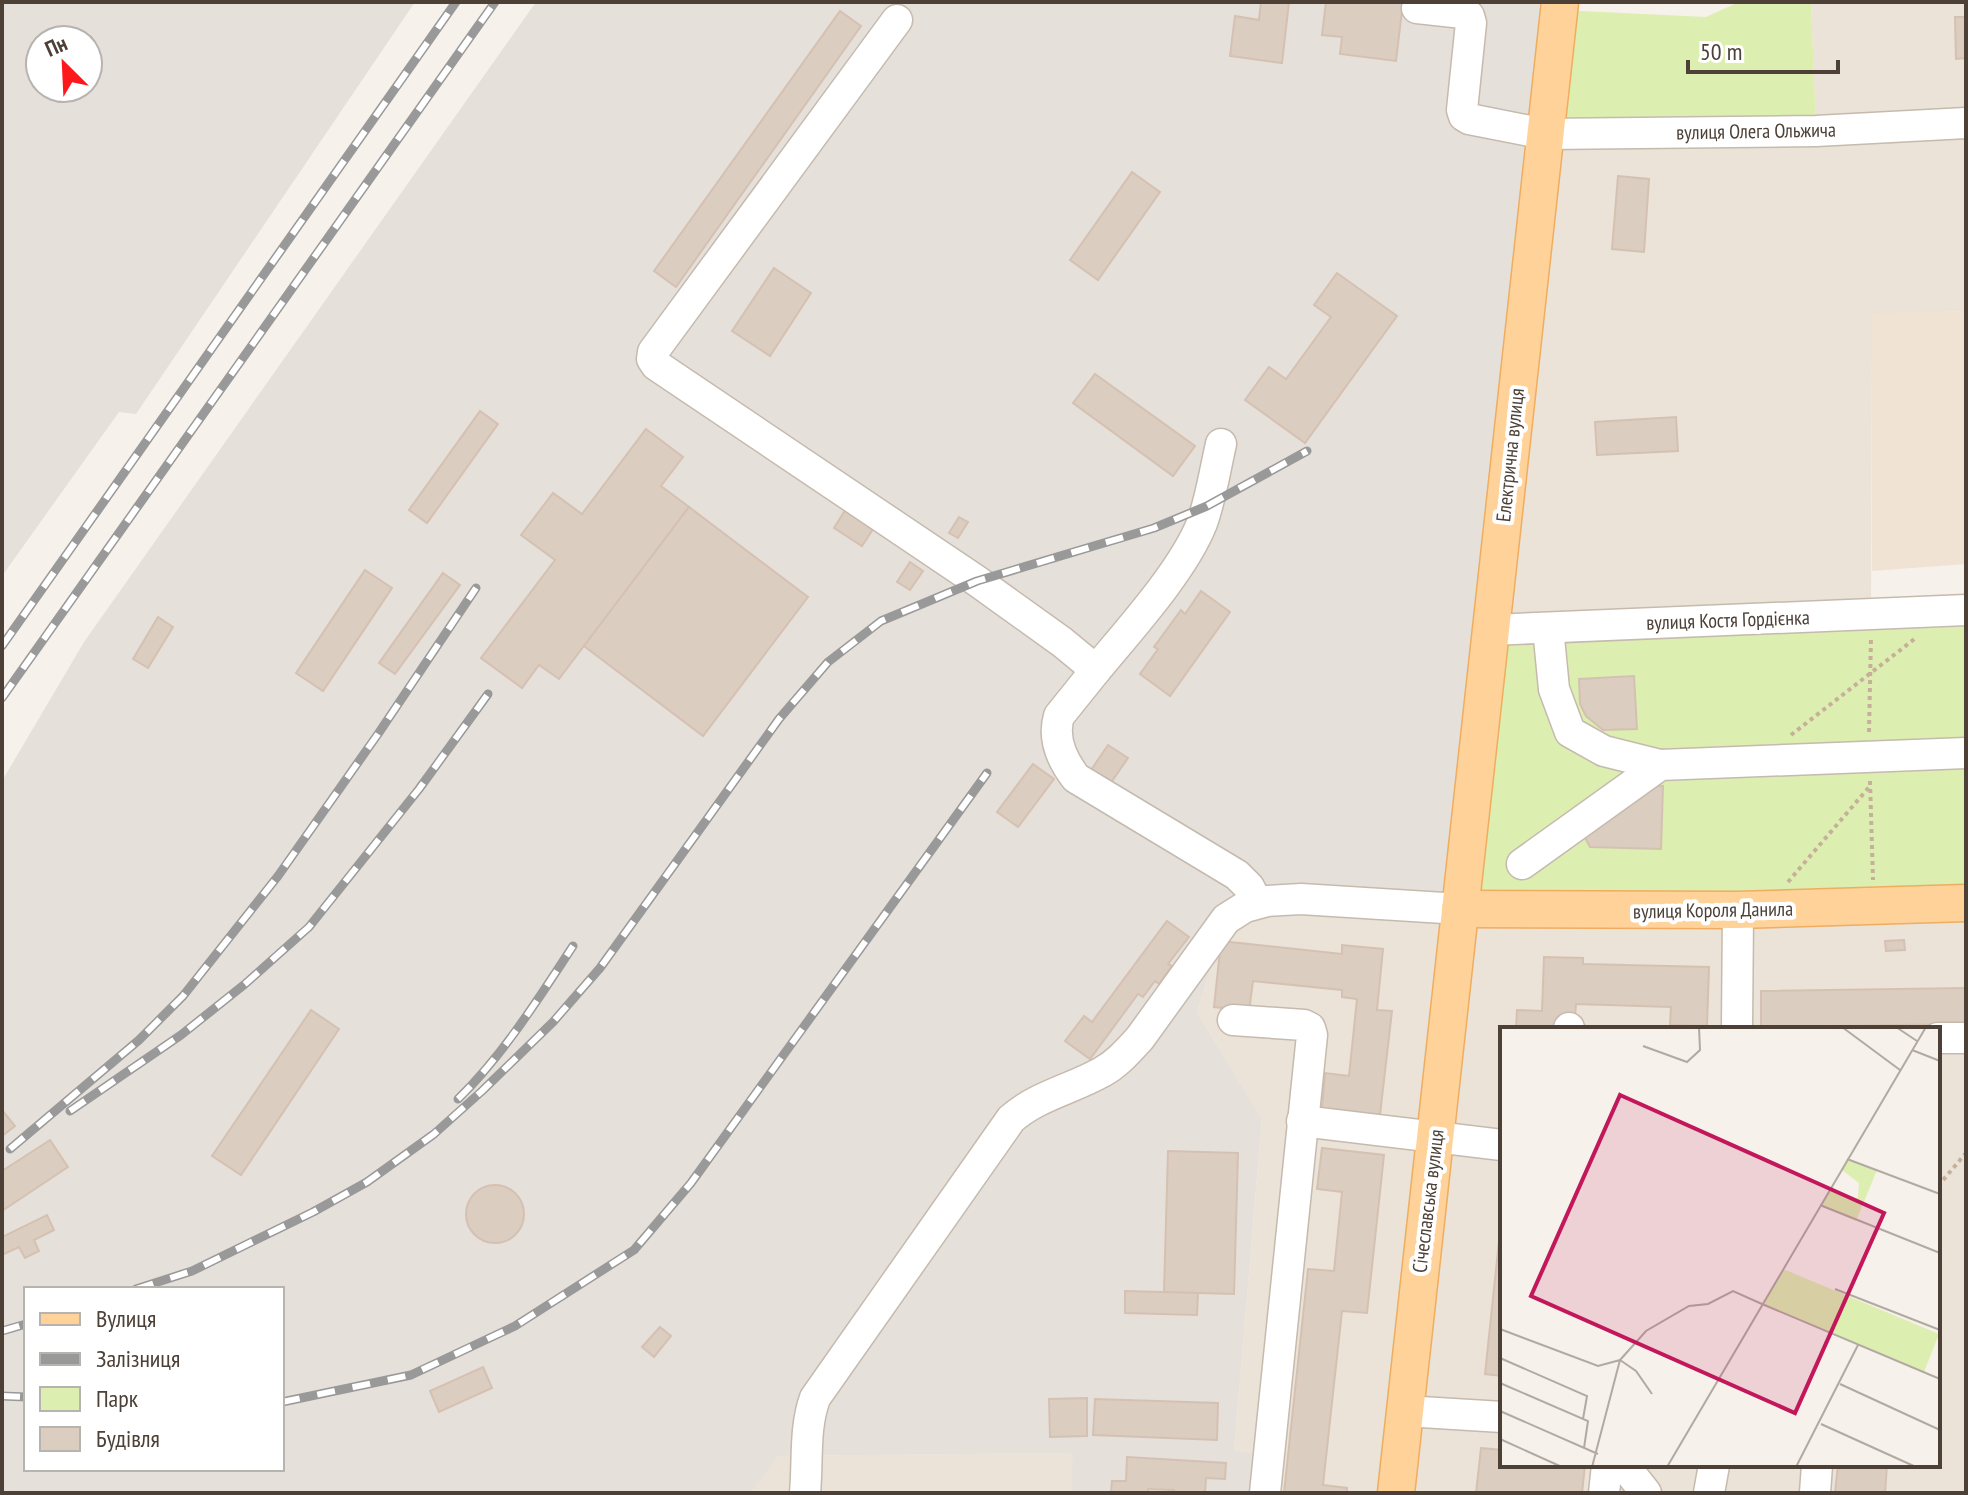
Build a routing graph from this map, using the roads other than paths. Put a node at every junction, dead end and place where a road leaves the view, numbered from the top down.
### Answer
1 (1560, 2) edge
2 (1417, 8) dead end
3 (897, 20) dead end
4 (1966, 123) edge
5 (1545, 134) junction
6 (1221, 444) dead end
7 (1959, 610) edge
8 (1548, 628) junction
9 (1491, 630) junction
10 (1096, 670) junction
11 (1966, 753) edge
12 (1660, 765) junction
13 (1522, 864) dead end
14 (1257, 903) junction
15 (1966, 903) edge
16 (1460, 909) junction
17 (1738, 910) junction
18 (1233, 1020) dead end
19 (1737, 1027) edge
20 (1940, 1038) edge
21 (1966, 1038) edge
22 (1302, 1121) junction
23 (1436, 1138) junction
24 (1500, 1145) edge
25 (1405, 1411) junction
26 (1500, 1417) edge
27 (1607, 1467) edge
28 (1626, 1467) edge
29 (1714, 1467) edge
30 (1817, 1467) edge
31 (805, 1493) edge
32 (1265, 1493) edge
33 (1396, 1493) edge
34 (1604, 1493) edge
35 (1646, 1493) edge
36 (1709, 1493) edge
37 (1815, 1493) edge

1 - 5 main road, Електрична вулиця
2 - 5 street, вулиця Олега Ольжича
3 - 10 street
4 - 5 street, вулиця Олега Ольжича
5 - 9 main road, Електрична вулиця
6 - 10 street
7 - 8 street, вулиця Костя Гордієнка
8 - 9 street, вулиця Костя Гордієнка
8 - 12 street
9 - 16 main road, Електрична вулиця
10 - 14 street
11 - 12 street
12 - 13 street
14 - 16 street
14 - 31 street
15 - 17 main road, вулиця Короля Данила
16 - 17 main road, вулиця Короля Данила
16 - 23 main road, Січеславська вулиця
17 - 19 street
18 - 22 street
20 - 21 street
22 - 23 street
22 - 32 street
23 - 24 street
23 - 25 main road, Січеславська вулиця
25 - 26 street
25 - 33 main road, Січеславська вулиця
27 - 34 street
28 - 35 street
29 - 36 street
30 - 37 street

